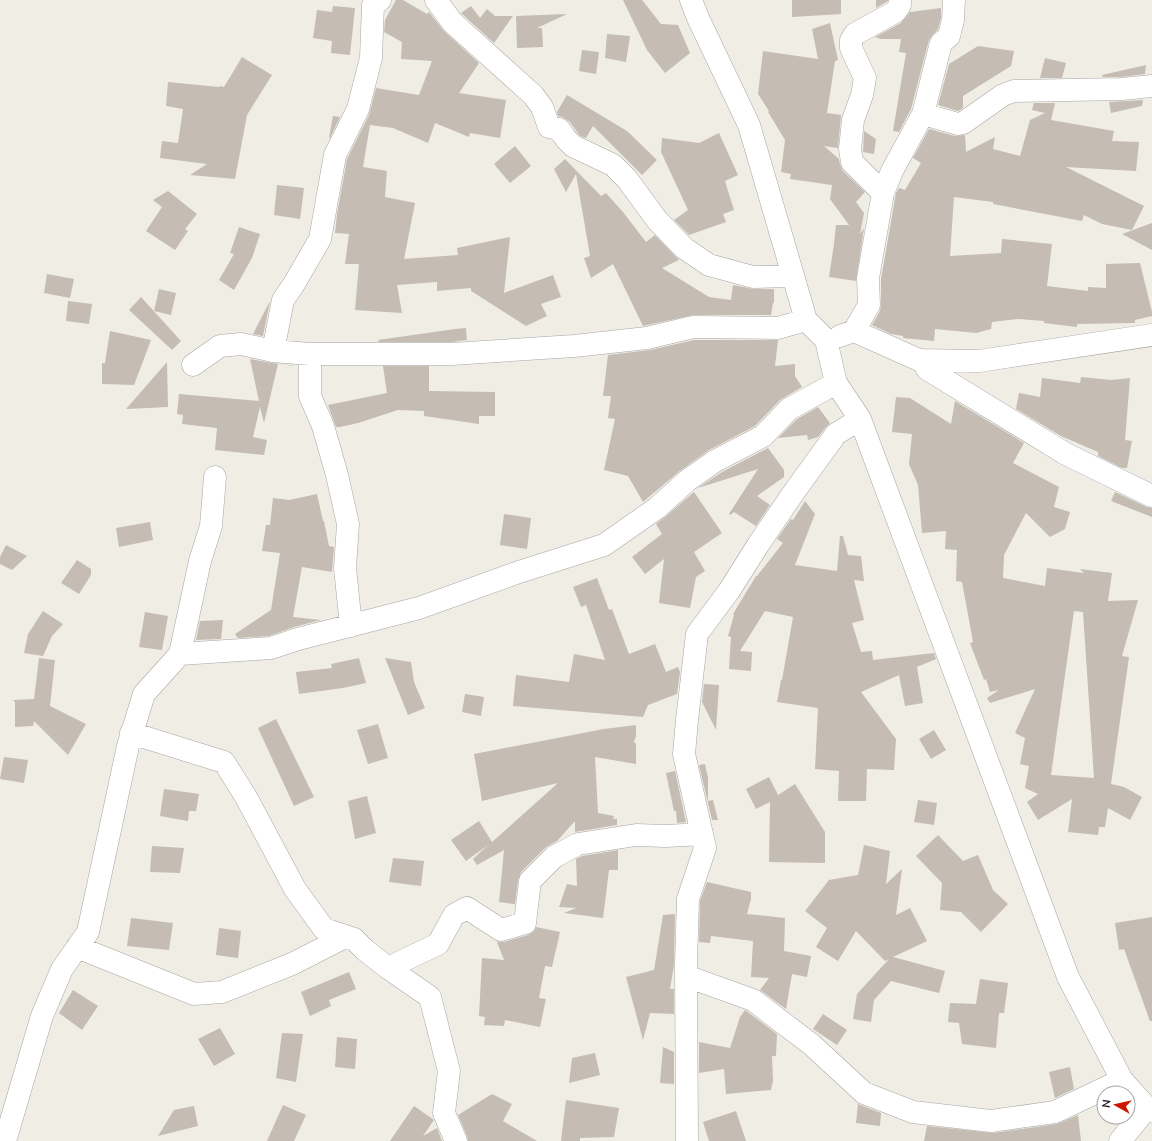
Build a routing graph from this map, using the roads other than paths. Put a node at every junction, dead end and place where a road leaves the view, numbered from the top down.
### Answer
1 (380, 0) edge
2 (436, 0) edge
3 (691, 0) edge
4 (900, 0) edge
5 (954, 0) edge
6 (1152, 86) edge
7 (923, 114) junction
8 (883, 193) junction
9 (792, 276) junction
10 (806, 320) junction
11 (854, 331) junction
12 (1152, 335) edge
13 (826, 340) junction
14 (273, 351) junction
15 (310, 354) junction
16 (919, 360) junction
17 (193, 365) dead end
18 (836, 383) junction
19 (860, 420) junction
20 (215, 477) dead end
21 (1152, 496) edge
22 (351, 626) junction
23 (180, 654) junction
24 (131, 733) junction
25 (702, 834) junction
26 (345, 937) junction
27 (77, 947) junction
28 (388, 968) junction
29 (686, 976) junction
30 (1122, 1080) junction
31 (1150, 1110) edge
32 (5, 1141) edge
33 (456, 1141) edge
34 (687, 1141) edge
35 (1120, 1141) edge

1 - 14 street
2 - 9 street
3 - 9 street
4 - 8 street
5 - 7 street
6 - 7 street
7 - 8 street
8 - 11 street
9 - 10 street
10 - 13 street
10 - 15 street
11 - 13 street
11 - 16 street
12 - 16 street
13 - 18 street
14 - 15 street
14 - 17 street
15 - 22 street
16 - 21 street
18 - 19 street
18 - 22 street
19 - 25 street
19 - 30 street
20 - 23 street
22 - 23 street
23 - 24 street
24 - 26 street
24 - 27 street
25 - 28 street
25 - 29 street
26 - 27 street
26 - 28 street
27 - 32 street
28 - 33 street
29 - 30 street
29 - 34 street
30 - 31 street
31 - 35 street

